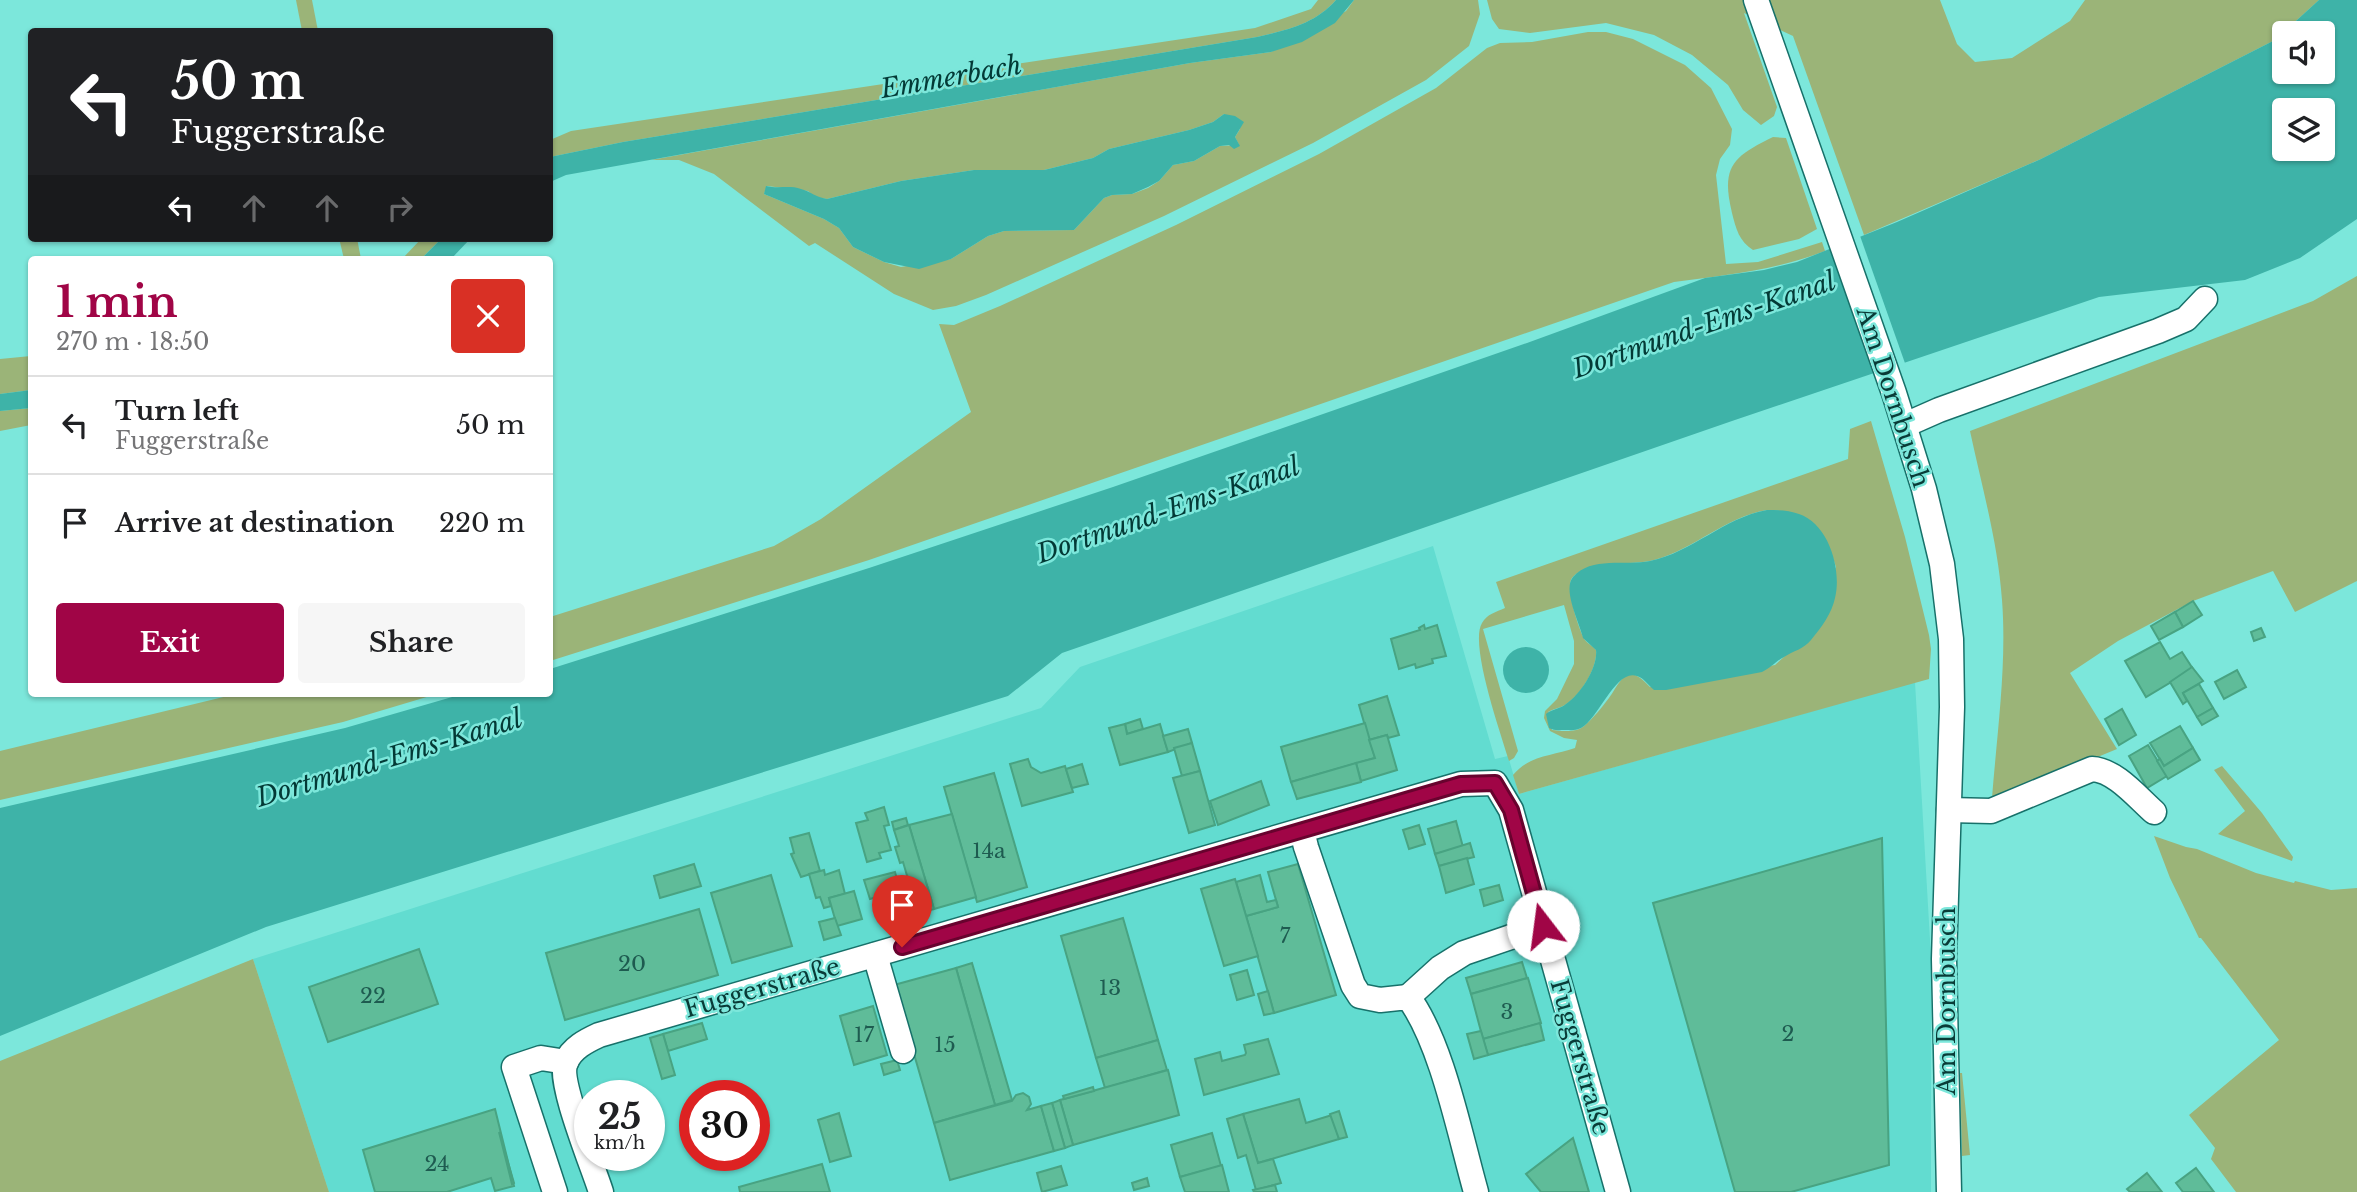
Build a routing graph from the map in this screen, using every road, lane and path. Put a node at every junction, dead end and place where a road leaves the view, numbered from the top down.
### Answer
1 (1756, 0) edge
2 (2204, 299) dead end
3 (1905, 425) junction
4 (1950, 810) junction
5 (2154, 812) dead end
6 (1302, 831) junction
7 (1543, 926) junction
8 (875, 955) junction
9 (1408, 997) junction
10 (903, 1051) dead end
11 (566, 1062) junction
12 (555, 1192) edge
13 (601, 1192) edge
14 (1476, 1192) edge
15 (1618, 1192) edge
16 (1949, 1192) edge

1 - 3 street, Am Dornbusch
2 - 3 street
3 - 4 street, Am Dornbusch
4 - 5 street
4 - 16 street, Am Dornbusch
6 - 7 street, Fuggerstraße
6 - 8 street, Fuggerstraße
6 - 9 street
7 - 9 street
7 - 15 street, Fuggerstraße
8 - 10 street
8 - 11 street, Fuggerstraße
9 - 14 street
11 - 12 street
11 - 13 street

